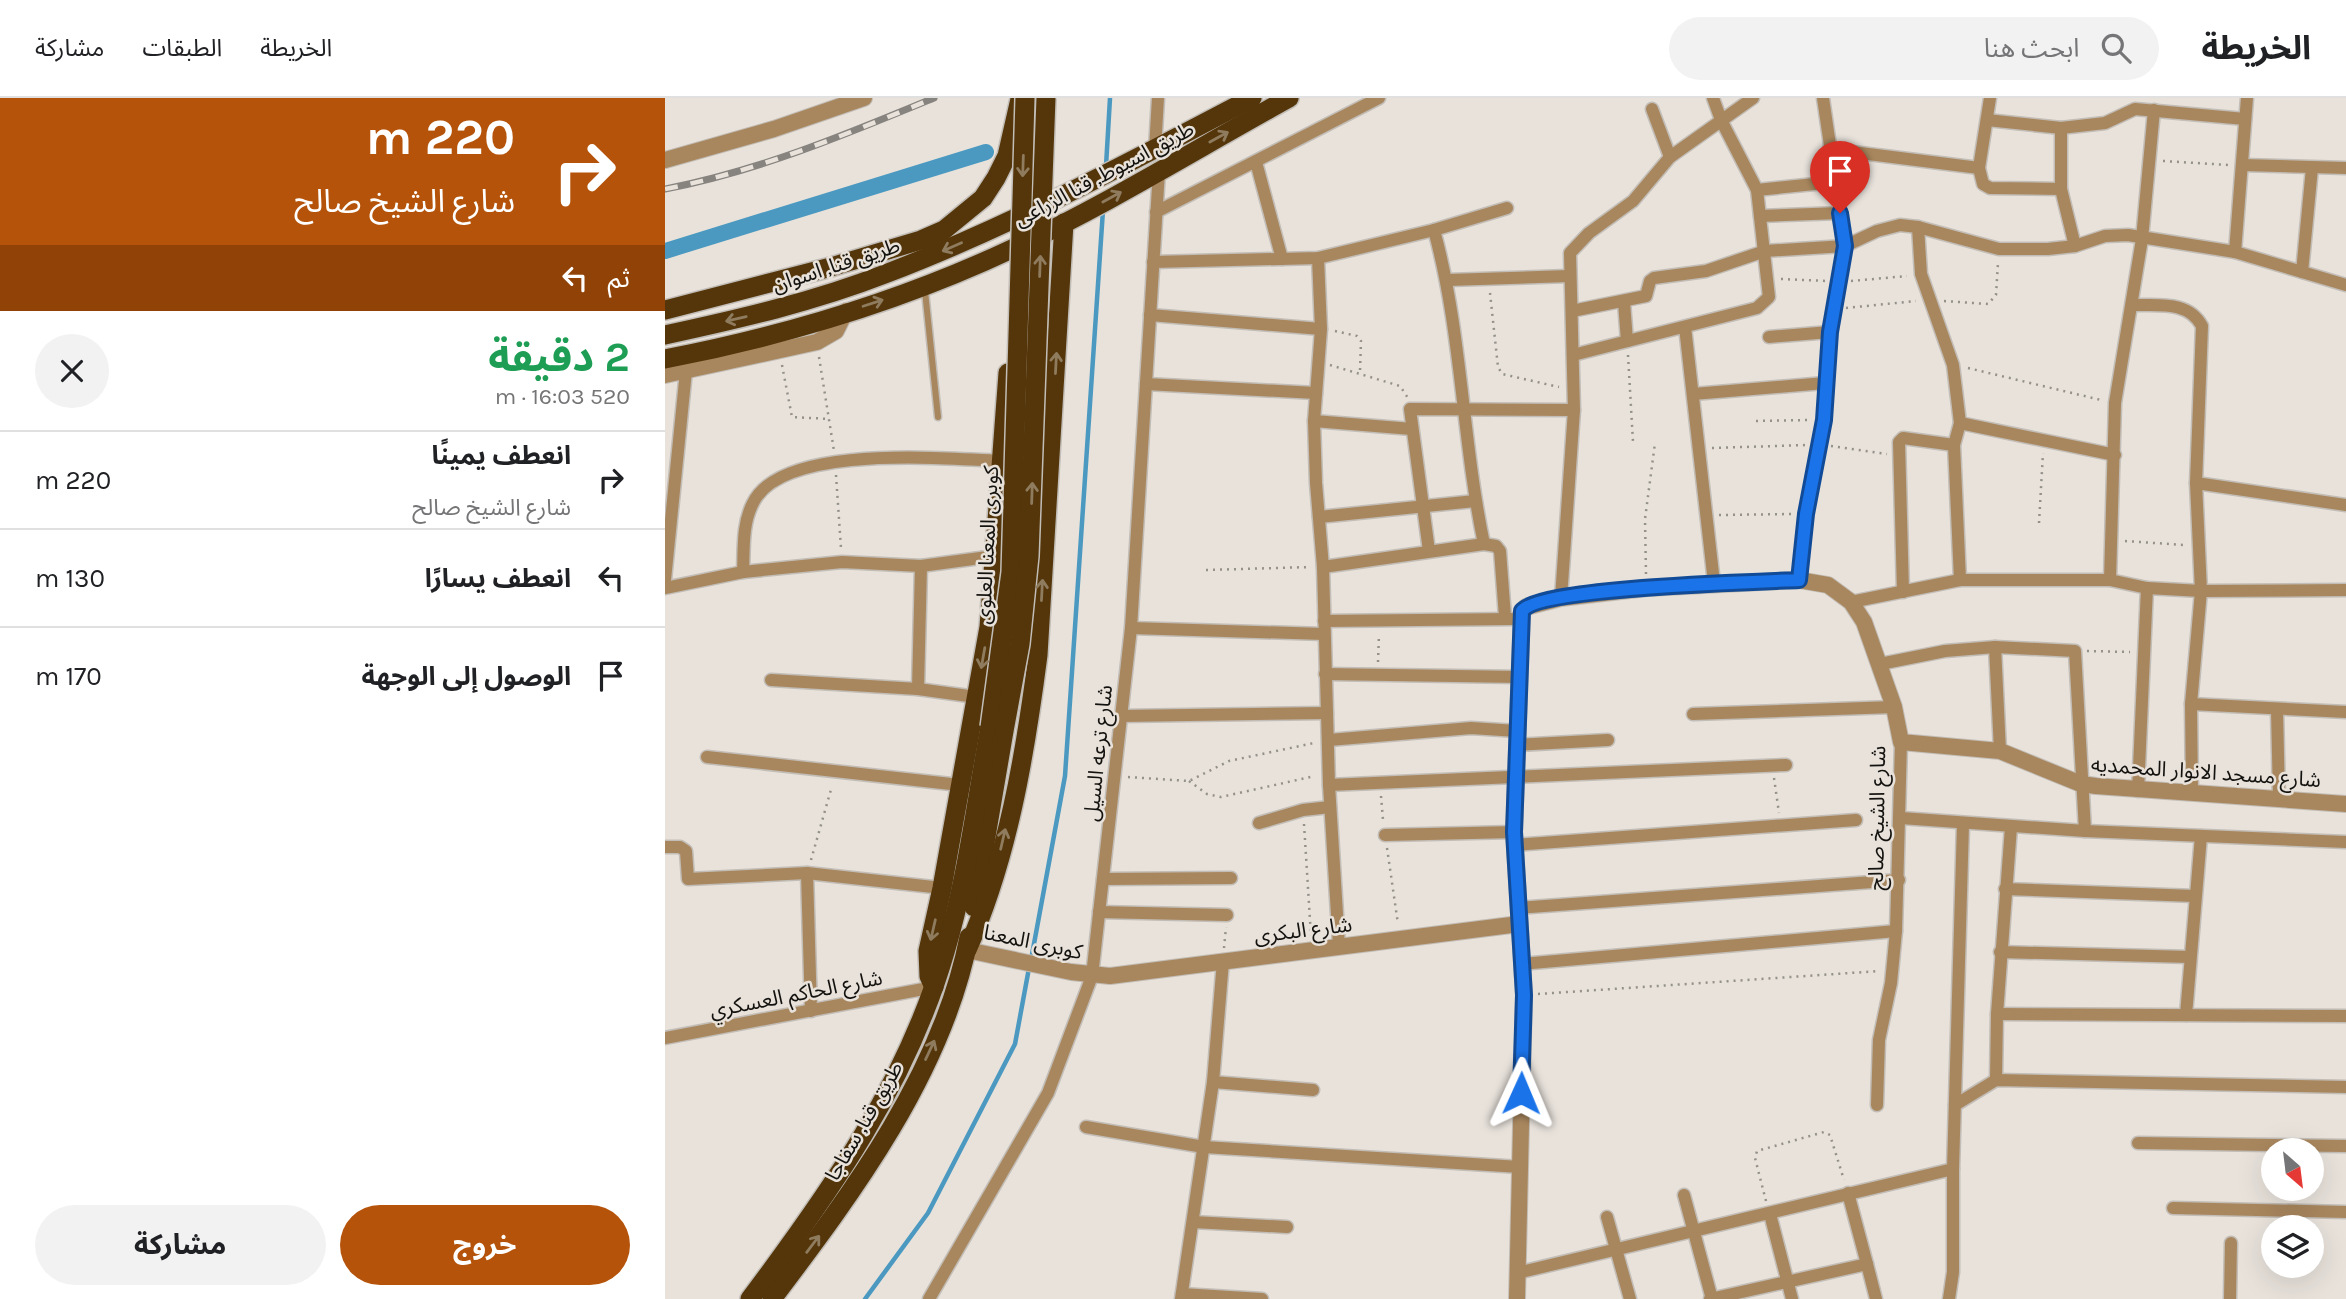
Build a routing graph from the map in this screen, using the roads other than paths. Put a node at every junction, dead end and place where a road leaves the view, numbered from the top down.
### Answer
1 (865, 98) edge
2 (1023, 98) edge
3 (1046, 98) edge
4 (1158, 98) edge
5 (1252, 98) edge
6 (1289, 98) edge
7 (1379, 98) edge
8 (1713, 98) edge
9 (1753, 98) edge
10 (1823, 98) edge
11 (1990, 98) edge
12 (2247, 98) edge
13 (1652, 109) dead end
14 (2154, 110) junction
15 (2245, 119) junction
16 (1721, 120) junction
17 (1987, 120) junction
18 (2061, 128) junction
19 (1155, 149) junction
20 (1829, 149) junction
21 (1670, 157) junction
22 (665, 160) edge
23 (1256, 162) junction
24 (2243, 166) junction
25 (1979, 168) junction
26 (2312, 168) junction
27 (2346, 168) edge
28 (1159, 171) junction
29 (1834, 182) junction
30 (2061, 189) junction
31 (1757, 190) junction
32 (1507, 208) dead end
33 (1156, 212) junction
34 (1840, 213) junction
35 (1760, 216) junction
36 (1014, 219) junction
37 (1064, 223) junction
38 (1918, 227) junction
39 (1434, 230) junction
40 (2142, 239) junction
41 (1845, 246) junction
42 (2075, 246) junction
43 (1014, 248) junction
44 (1765, 251) junction
45 (2235, 252) junction
46 (1318, 258) junction
47 (1282, 259) junction
48 (1153, 262) junction
49 (2302, 272) junction
50 (1569, 276) junction
51 (1448, 280) junction
52 (925, 285) junction
53 (2346, 285) edge
54 (1624, 302) junction
55 (2132, 304) junction
56 (665, 310) edge
57 (846, 311) junction
58 (1572, 311) junction
59 (1150, 315) junction
60 (1685, 327) junction
61 (1321, 329) junction
62 (1830, 332) junction
63 (665, 335) edge
64 (1769, 337) dead end
65 (1627, 341) junction
66 (1573, 355) junction
67 (665, 359) edge
68 (686, 371) junction
69 (665, 375) edge
70 (1825, 383) junction
71 (1146, 384) junction
72 (1315, 393) junction
73 (1693, 394) junction
74 (1462, 409) junction
75 (1574, 410) junction
76 (938, 417) dead end
77 (1314, 421) junction
78 (1960, 423) junction
79 (1412, 429) junction
80 (1954, 445) junction
81 (2115, 455) junction
82 (1003, 461) junction
83 (2196, 483) junction
84 (1475, 501) junction
85 (2346, 505) edge
86 (1421, 507) junction
87 (1319, 517) junction
88 (1484, 544) junction
89 (1429, 551) junction
90 (995, 556) junction
91 (921, 566) junction
92 (1323, 567) junction
93 (743, 572) junction
94 (665, 580) edge
95 (1799, 580) junction
96 (1960, 580) junction
97 (2110, 580) junction
98 (1714, 583) junction
99 (665, 588) edge
100 (2147, 588) junction
101 (2346, 590) edge
102 (2201, 591) junction
103 (1903, 592) junction
104 (1561, 598) junction
105 (1851, 602) junction
106 (1505, 617) junction
107 (1522, 621) junction
108 (1131, 628) junction
109 (1324, 628) junction
110 (1995, 648) junction
111 (1880, 664) junction
112 (1325, 674) junction
113 (1520, 677) junction
114 (771, 680) dead end
115 (918, 690) junction
116 (976, 697) junction
117 (2191, 704) junction
118 (1894, 707) junction
119 (2277, 710) junction
120 (2346, 712) edge
121 (1327, 713) junction
122 (1693, 714) dead end
123 (1121, 716) junction
124 (997, 729) junction
125 (1517, 738) junction
126 (1329, 740) junction
127 (1608, 740) dead end
128 (1901, 742) junction
129 (2000, 751) junction
130 (707, 757) dead end
131 (1779, 765) road end
132 (1516, 776) junction
133 (1329, 779) junction
134 (2081, 783) junction
135 (960, 785) junction
136 (2138, 791) junction
137 (2192, 794) junction
138 (2279, 798) junction
139 (2346, 804) edge
140 (1330, 807) junction
141 (1901, 818) junction
142 (1856, 820) dead end
143 (1259, 822) dead end
144 (1963, 824) junction
145 (2011, 827) junction
146 (2085, 831) junction
147 (1385, 835) road end
148 (2201, 836) junction
149 (1514, 838) junction
150 (2346, 842) edge
151 (665, 847) edge
152 (807, 873) junction
153 (1231, 878) dead end
154 (1104, 879) junction
155 (1899, 880) junction
156 (942, 888) junction
157 (2004, 889) junction
158 (2195, 896) junction
159 (1099, 912) junction
160 (1227, 915) road end
161 (1519, 916) junction
162 (1896, 931) junction
163 (1339, 946) junction
164 (967, 950) junction
165 (2000, 952) junction
166 (2190, 957) junction
167 (1223, 961) junction
168 (1522, 964) junction
169 (1092, 976) junction
170 (934, 987) junction
171 (811, 1011) junction
172 (1997, 1014) junction
173 (2186, 1015) junction
174 (2346, 1016) edge
175 (665, 1038) edge
176 (1996, 1080) junction
177 (1213, 1082) junction
178 (2346, 1087) edge
179 (1313, 1090) dead end
180 (1877, 1105) dead end
181 (1955, 1105) junction
182 (1086, 1128) dead end
183 (2138, 1143) dead end
184 (2346, 1146) edge
185 (1204, 1147) junction
186 (1520, 1167) junction
187 (1953, 1169) junction
188 (1848, 1193) junction
189 (1684, 1195) dead end
190 (2173, 1208) dead end
191 (2346, 1212) edge
192 (1770, 1214) junction
193 (1607, 1217) dead end
194 (1193, 1222) junction
195 (1287, 1227) dead end
196 (1695, 1233) junction
197 (2231, 1243) dead end
198 (1616, 1251) junction
199 (1867, 1264) junction
200 (1517, 1273) junction
201 (1787, 1282) junction
202 (1182, 1296) edge
203 (750, 1299) edge
204 (772, 1299) edge
205 (929, 1299) edge
206 (1262, 1299) edge
207 (1517, 1299) edge
208 (1630, 1299) edge
209 (1711, 1299) edge
210 (1792, 1299) edge
211 (1877, 1299) edge
212 (1949, 1299) edge
213 (2230, 1299) edge

1 - 22 street
2 - 56 highway
2 -> 124 highway, كوبرى المعنا العلوى, bridge
124 -> 3 highway, كوبرى المعنا العلوى, bridge
4 - 19 street
5 - 19 highway, طريق اسيوط, قنا الزراعى
28 -> 6 highway, طريق اسيوط, قنا الزراعى
7 - 23 street
8 - 16 street
9 - 16 street
10 - 20 street
11 - 17 street
12 - 15 street
13 - 21 street
14 - 15 street
14 - 18 street
14 - 40 street
15 - 24 street
16 - 21 street
16 - 31 street
17 - 18 street
17 - 25 street
18 - 30 street
19 - 36 highway, طريق اسيوط, قنا الزراعى
20 - 25 street
20 - 29 street
21 - 50 street
23 - 33 street
23 - 47 street
24 - 26 street
24 - 45 street
25 - 30 street
26 - 27 street
26 - 49 street
28 - 33 street, شارع ترعه السيل
37 -> 28 highway, طريق اسيوط, قنا الزراعى
29 - 31 street
29 - 34 street
30 - 42 street
31 - 35 street
32 - 39 street
33 - 48 street, شارع ترعه السيل
34 - 35 street
34 - 41 street
35 - 44 street
36 - 43 highway
36 -> 63 highway, طريق قنا, اسوان
37 - 43 highway, طريق اسيوط, قنا الزراعى
164 -> 37 highway
38 - 41 street
38 - 42 street
38 - 78 street
39 - 46 street
39 - 51 street
40 - 42 street
40 - 45 street
40 - 55 street
41 - 44 street
41 - 62 street
43 - 52 highway
43 - 82 highway
44 - 54 street
44 - 60 street
45 - 49 street
46 - 47 street
46 - 61 street
47 - 48 street
48 - 59 street, شارع ترعه السيل
49 - 53 street
50 - 51 street
50 - 58 street
51 - 74 street
57 -> 52 highway
52 - 76 lane
54 - 58 street
54 - 65 street
55 - 81 street
55 - 83 street
57 - 67 highway
57 - 68 street
58 - 66 street
59 - 61 street
59 - 71 street, شارع ترعه السيل
60 - 65 street
60 - 73 street
61 - 72 street
62 - 64 street
62 - 70 street
65 - 66 street
66 - 75 street
68 - 69 street
68 - 94 street
70 - 73 street
70 - 95 street
71 - 72 street
71 - 108 street, شارع ترعه السيل
72 - 77 street
73 - 98 street
74 - 75 street
74 - 79 street
74 - 84 street
75 - 104 street
77 - 79 street
77 - 87 street
78 - 80 street
78 - 81 street
79 - 86 street
80 - 96 street
80 - 103 street
81 - 97 street
82 - 90 highway
82 - 93 street
83 - 85 street
83 - 102 street
84 - 86 street
84 - 88 street
86 - 87 street
86 - 89 street
87 - 92 street
88 - 89 street
88 - 106 street
89 - 92 street
90 - 91 street
90 -> 116 highway
91 - 93 street
91 - 115 street
92 - 109 street
93 - 99 street
95 - 98 street, شارع الشيخ صالح
95 - 105 street, شارع الشيخ صالح
96 - 97 street
96 - 103 street
97 - 100 street
98 - 104 street, شارع الشيخ صالح
100 - 102 street
100 - 136 street
101 - 102 street
102 - 117 street
103 - 105 street
104 - 107 street, شارع الشيخ صالح
105 - 111 street, شارع الشيخ صالح
106 - 107 street
106 - 109 street
107 - 113 street
108 - 109 street
108 - 123 street, شارع ترعه السيل
109 - 112 street
110 - 111 street
110 - 129 street
110 - 134 street
111 - 118 street, شارع الشيخ صالح
112 - 113 street
112 - 121 street
113 - 125 street
114 - 115 street
115 - 116 street
116 - 135 highway
117 - 119 street
117 - 137 street
118 - 122 street
118 - 128 street, شارع الشيخ صالح
119 - 120 street
119 - 138 street
121 - 123 street
121 - 126 street
123 - 154 street, شارع ترعه السيل
124 - 164 highway, كوبرى المعنا العلوى
124 - 170 highway, كوبرى المعنا العلوى
125 - 126 street
125 - 127 street
125 - 132 street
126 - 133 street
128 - 129 street, شارع مسجد الانوار المحمديه
128 - 141 street, شارع الشيخ صالح
129 - 134 street, شارع مسجد الانوار المحمديه
130 - 135 street
131 - 132 street
132 - 133 street
132 - 149 street
133 - 140 street
134 - 136 street, شارع مسجد الانوار المحمديه
134 - 146 street
135 - 156 highway
136 - 137 street, شارع مسجد الانوار المحمديه
137 - 138 street, شارع مسجد الانوار المحمديه
138 - 139 street, شارع مسجد الانوار المحمديه
140 - 143 street
140 - 163 street
141 - 144 street
141 - 155 street, شارع الشيخ صالح
142 - 149 street
144 - 145 street
144 - 181 street
145 - 146 street
145 - 157 street
146 - 148 street
147 - 149 street
148 - 150 street
148 - 158 street
149 - 161 street
151 - 152 street
152 - 156 street
152 - 171 street
153 - 154 street
154 - 159 street, شارع ترعه السيل
155 - 161 street
155 - 162 street, شارع الشيخ صالح
156 -> 170 highway
157 - 158 street
157 - 165 street
158 - 166 street
159 - 160 street
159 - 169 street, شارع ترعه السيل
161 - 163 street, شارع البكرى
161 - 168 street
162 - 168 street
162 - 180 street, شارع الشيخ صالح
163 - 167 street, شارع البكرى
164 - 169 street, كوبرى المعنا
204 -> 164 highway, طريق قنا, سفاجا
165 - 166 street
165 - 172 street
166 - 173 street
167 - 169 street, شارع البكرى
167 - 177 street
168 - 186 street
169 - 205 street, شارع ترعه السيل
170 - 171 street, شارع الحاكم العسكري
170 - 203 highway, طريق قنا, سفاجا
171 - 175 street, شارع الحاكم العسكري
172 - 173 street
172 - 176 street
173 - 174 street
176 - 178 street
176 - 181 street
177 - 179 street
177 - 185 street
181 - 187 street
182 - 185 street
183 - 184 street
185 - 186 street
185 - 194 street
186 - 200 street
187 - 188 street
187 - 212 street
188 - 192 street
188 - 199 street
189 - 196 street
190 - 191 street
192 - 196 street
192 - 201 street
193 - 198 street
194 - 195 street
194 - 202 street
196 - 198 street
196 - 209 street
197 - 213 street
198 - 200 street
198 - 208 street
199 - 201 street
199 - 211 street
200 - 207 street
201 - 209 street
201 - 210 street
202 - 206 street

